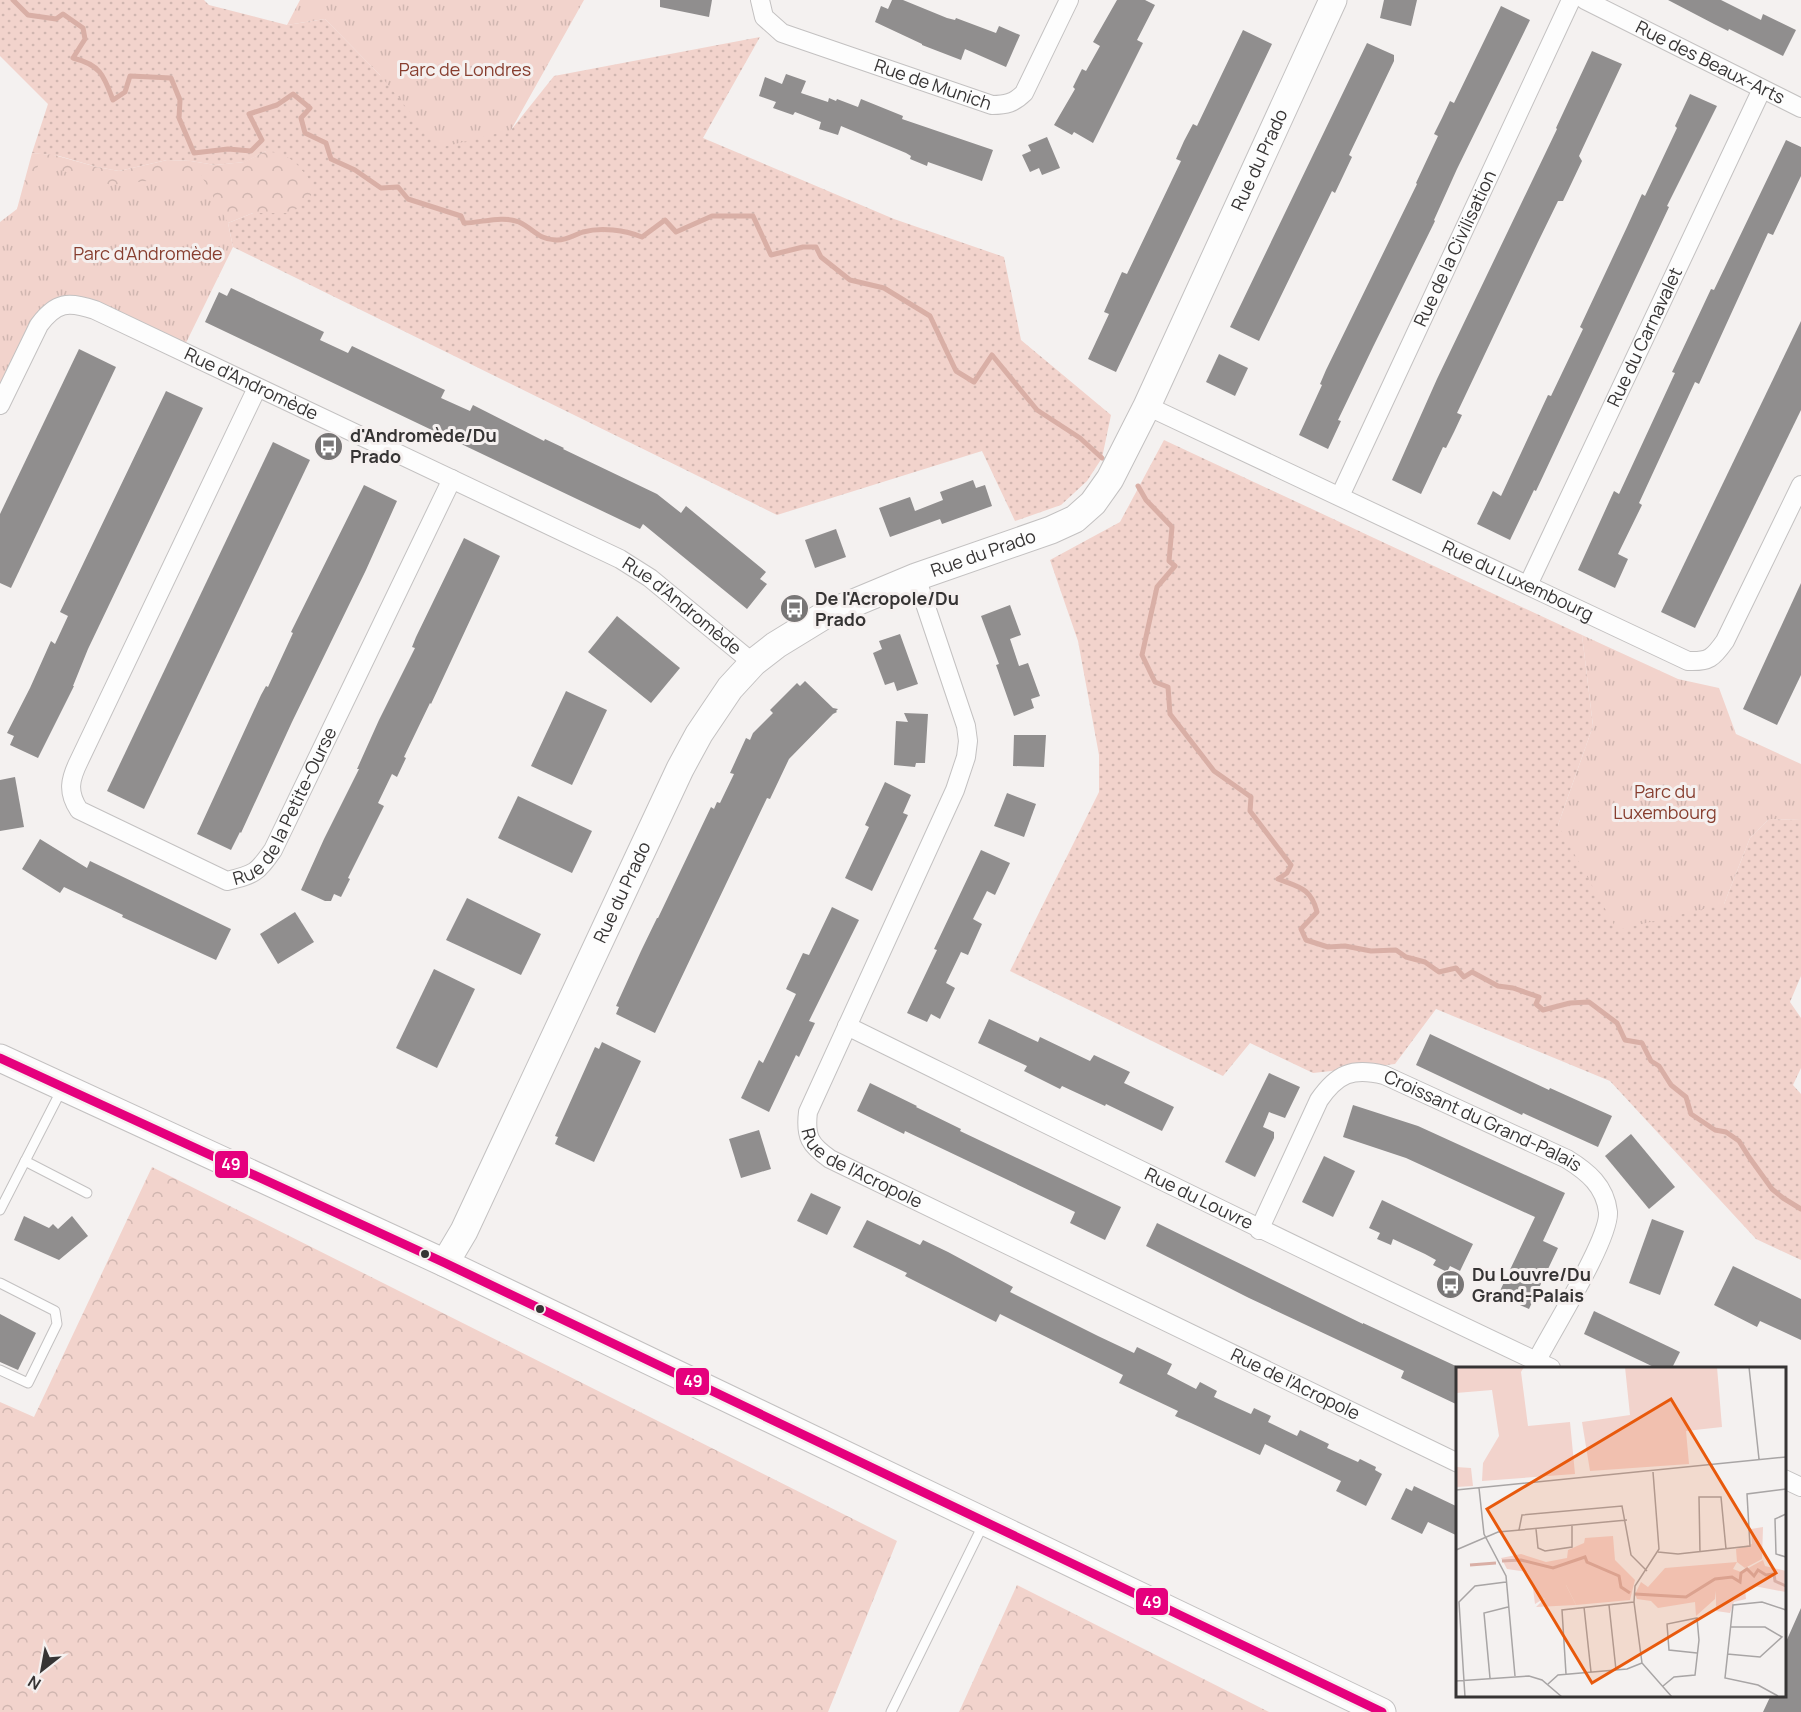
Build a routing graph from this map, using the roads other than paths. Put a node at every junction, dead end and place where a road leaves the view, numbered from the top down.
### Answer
1 (760, 0) edge
2 (1069, 0) edge
3 (1334, 0) edge
4 (1571, 0) edge
5 (1585, 0) edge
6 (1762, 89) junction
7 (1801, 108) edge
8 (257, 388) junction
9 (0, 405) edge
10 (1147, 406) junction
11 (452, 479) junction
12 (1801, 485) edge
13 (1340, 496) junction
14 (916, 577) junction
15 (1528, 585) junction
16 (753, 663) junction
17 (847, 1026) junction
18 (0, 1058) edge
19 (63, 1087) junction
20 (25, 1161) junction
21 (87, 1193) dead end
22 (0, 1210) edge
23 (1259, 1230) junction
24 (445, 1263) junction
25 (0, 1283) edge
26 (1544, 1365) edge
27 (0, 1370) edge
28 (1456, 1462) edge
29 (1786, 1480) edge
30 (1801, 1487) edge
31 (986, 1521) junction
32 (891, 1712) edge
33 (1382, 1712) edge

1 - 2 street, Rue de Munich
3 - 10 street, Rue du Prado
4 - 13 street, Rue de la Civilisation
5 - 6 street, Rue des Beaux-Arts
6 - 7 street, Rue des Beaux-Arts
6 - 15 street, Rue du Carnavalet
8 - 9 street, Rue d'Andromède
8 - 11 street, Rue d'Andromède
8 - 11 street, Rue de la Petite-Ourse
10 - 13 street, Rue du Luxembourg
10 - 14 street, Rue du Prado
11 - 16 street, Rue d'Andromède
12 - 15 street, Rue du Luxembourg
13 - 15 street, Rue du Luxembourg
14 - 16 street, Rue du Prado
14 - 17 street, Rue de l'Acropole
16 - 24 street, Rue du Prado
17 - 23 street, Rue du Louvre
17 - 28 street, Rue de l'Acropole
18 - 19 street
19 - 20 lane
19 - 24 street
20 - 21 lane
20 - 22 lane
23 - 26 street, Rue du Louvre
23 - 26 street, Croissant du Grand-Palais
24 - 31 street
25 - 27 lane
29 - 30 street
31 - 32 lane
31 - 33 street

